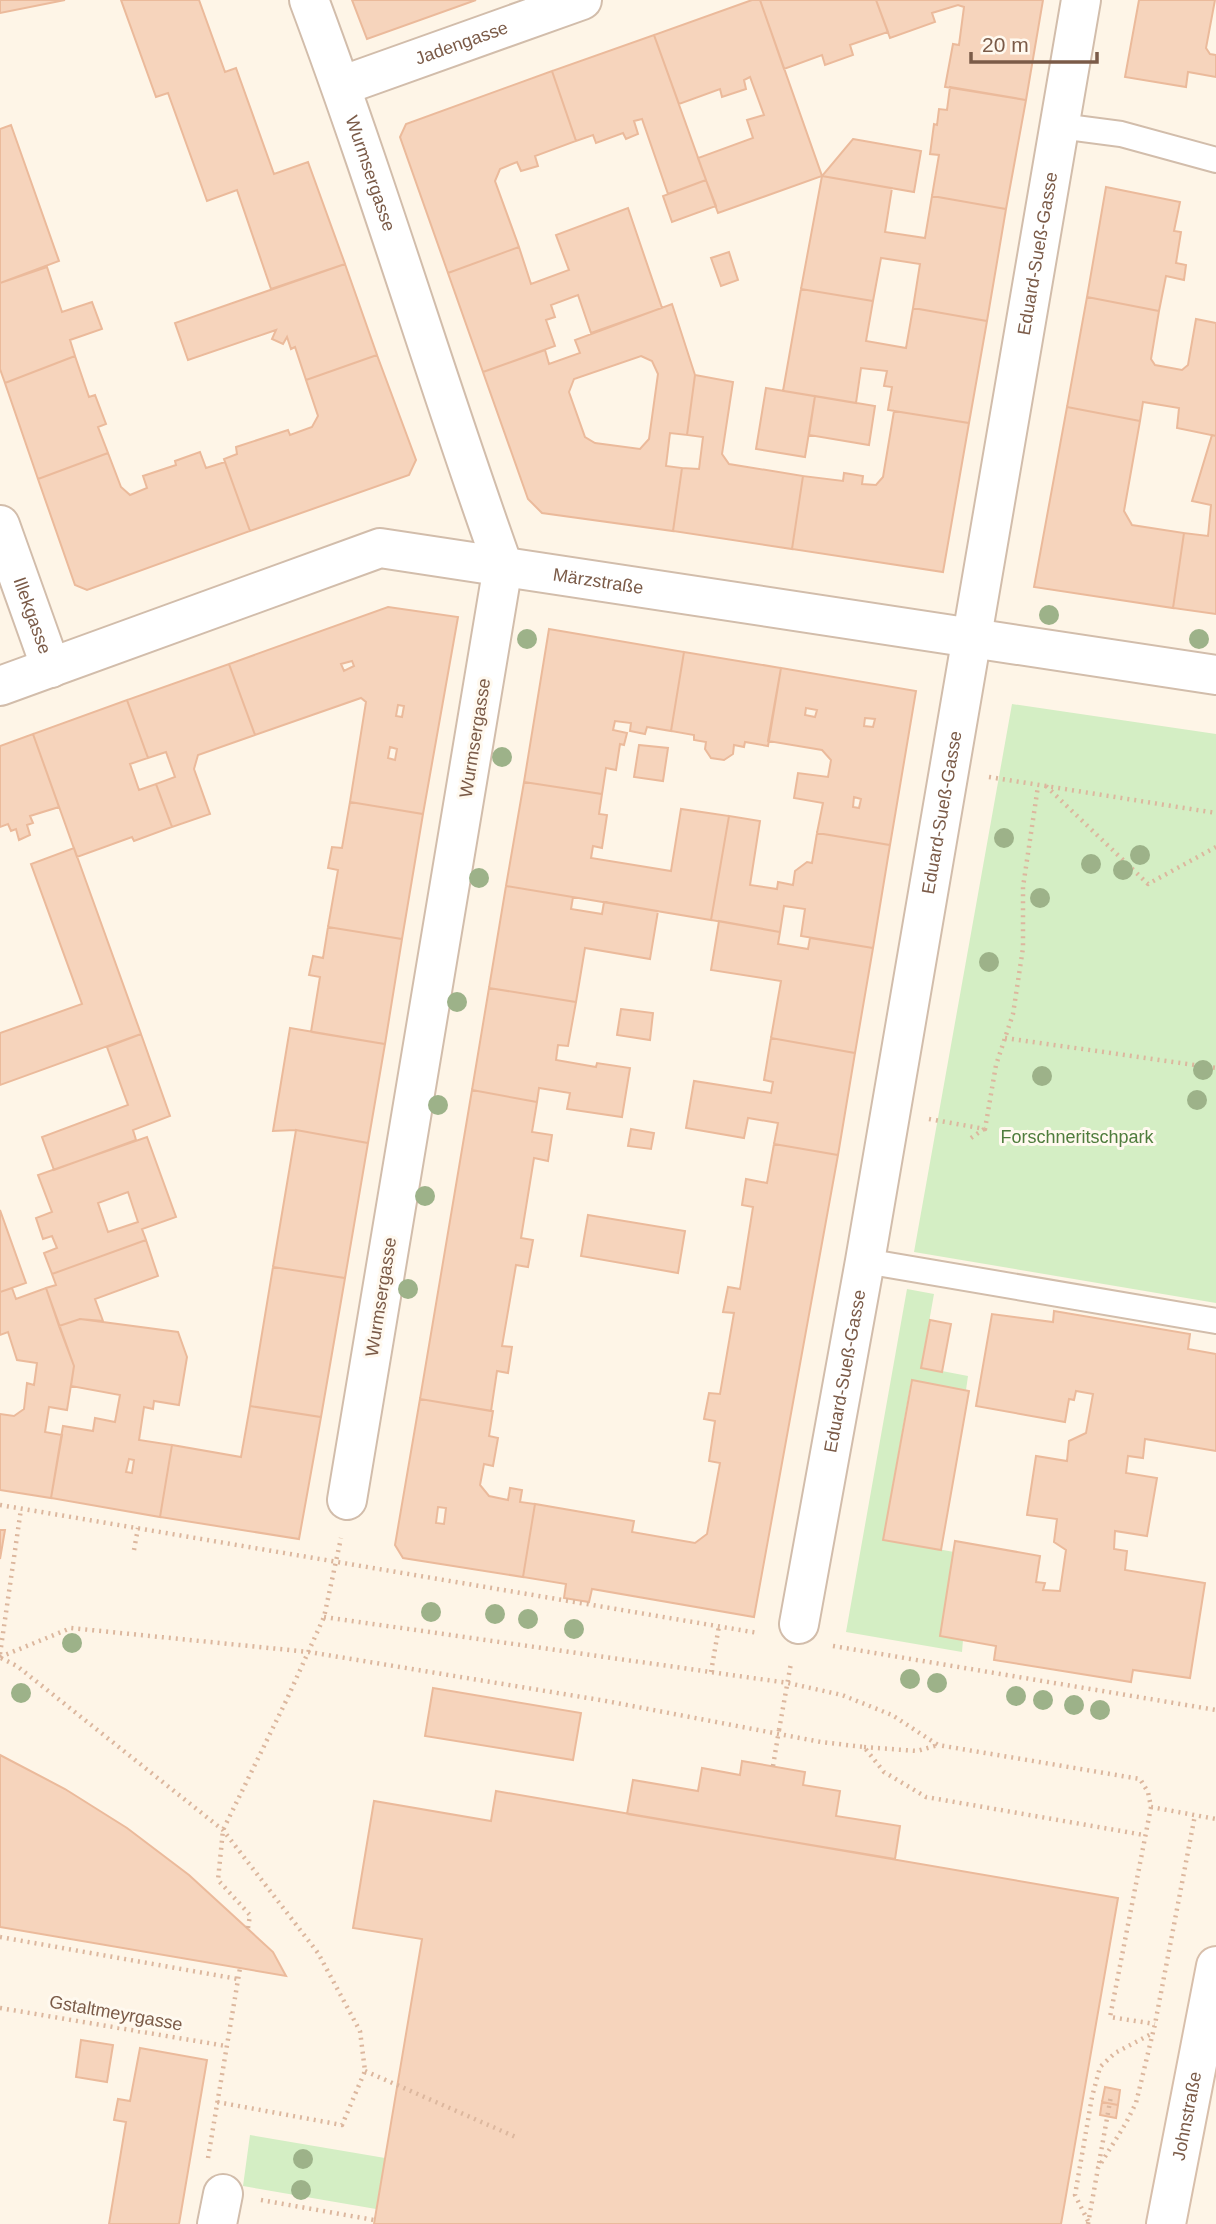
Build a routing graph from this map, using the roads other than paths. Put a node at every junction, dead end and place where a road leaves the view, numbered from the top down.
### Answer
1 (309, 0) edge
2 (582, 0) edge
3 (1081, 0) edge
4 (341, 86) junction
5 (1060, 126) junction
6 (1216, 160) edge
7 (0, 525) edge
8 (503, 566) junction
9 (972, 638) junction
10 (51, 668) junction
11 (1216, 675) edge
12 (0, 686) edge
13 (867, 1251) junction
14 (1216, 1321) edge
15 (347, 1500) dead end
16 (797, 1634) road end
17 (1216, 1966) edge
18 (1167, 2224) edge

1 - 4 street, Wurmsergasse
2 - 4 street, Jadengasse
3 - 5 street, Eduard-Sueß-Gasse
4 - 8 street, Wurmsergasse
5 - 6 lane
5 - 9 street, Eduard-Sueß-Gasse
7 - 10 street, Illekgasse
8 - 9 street, Märzstraße
8 - 10 street, Märzstraße
8 - 15 street, Wurmsergasse
9 - 11 street, Märzstraße
9 - 13 street, Eduard-Sueß-Gasse
10 - 12 street, Märzstraße
13 - 14 lane
13 - 16 street, Eduard-Sueß-Gasse
17 - 18 street, Johnstraße

